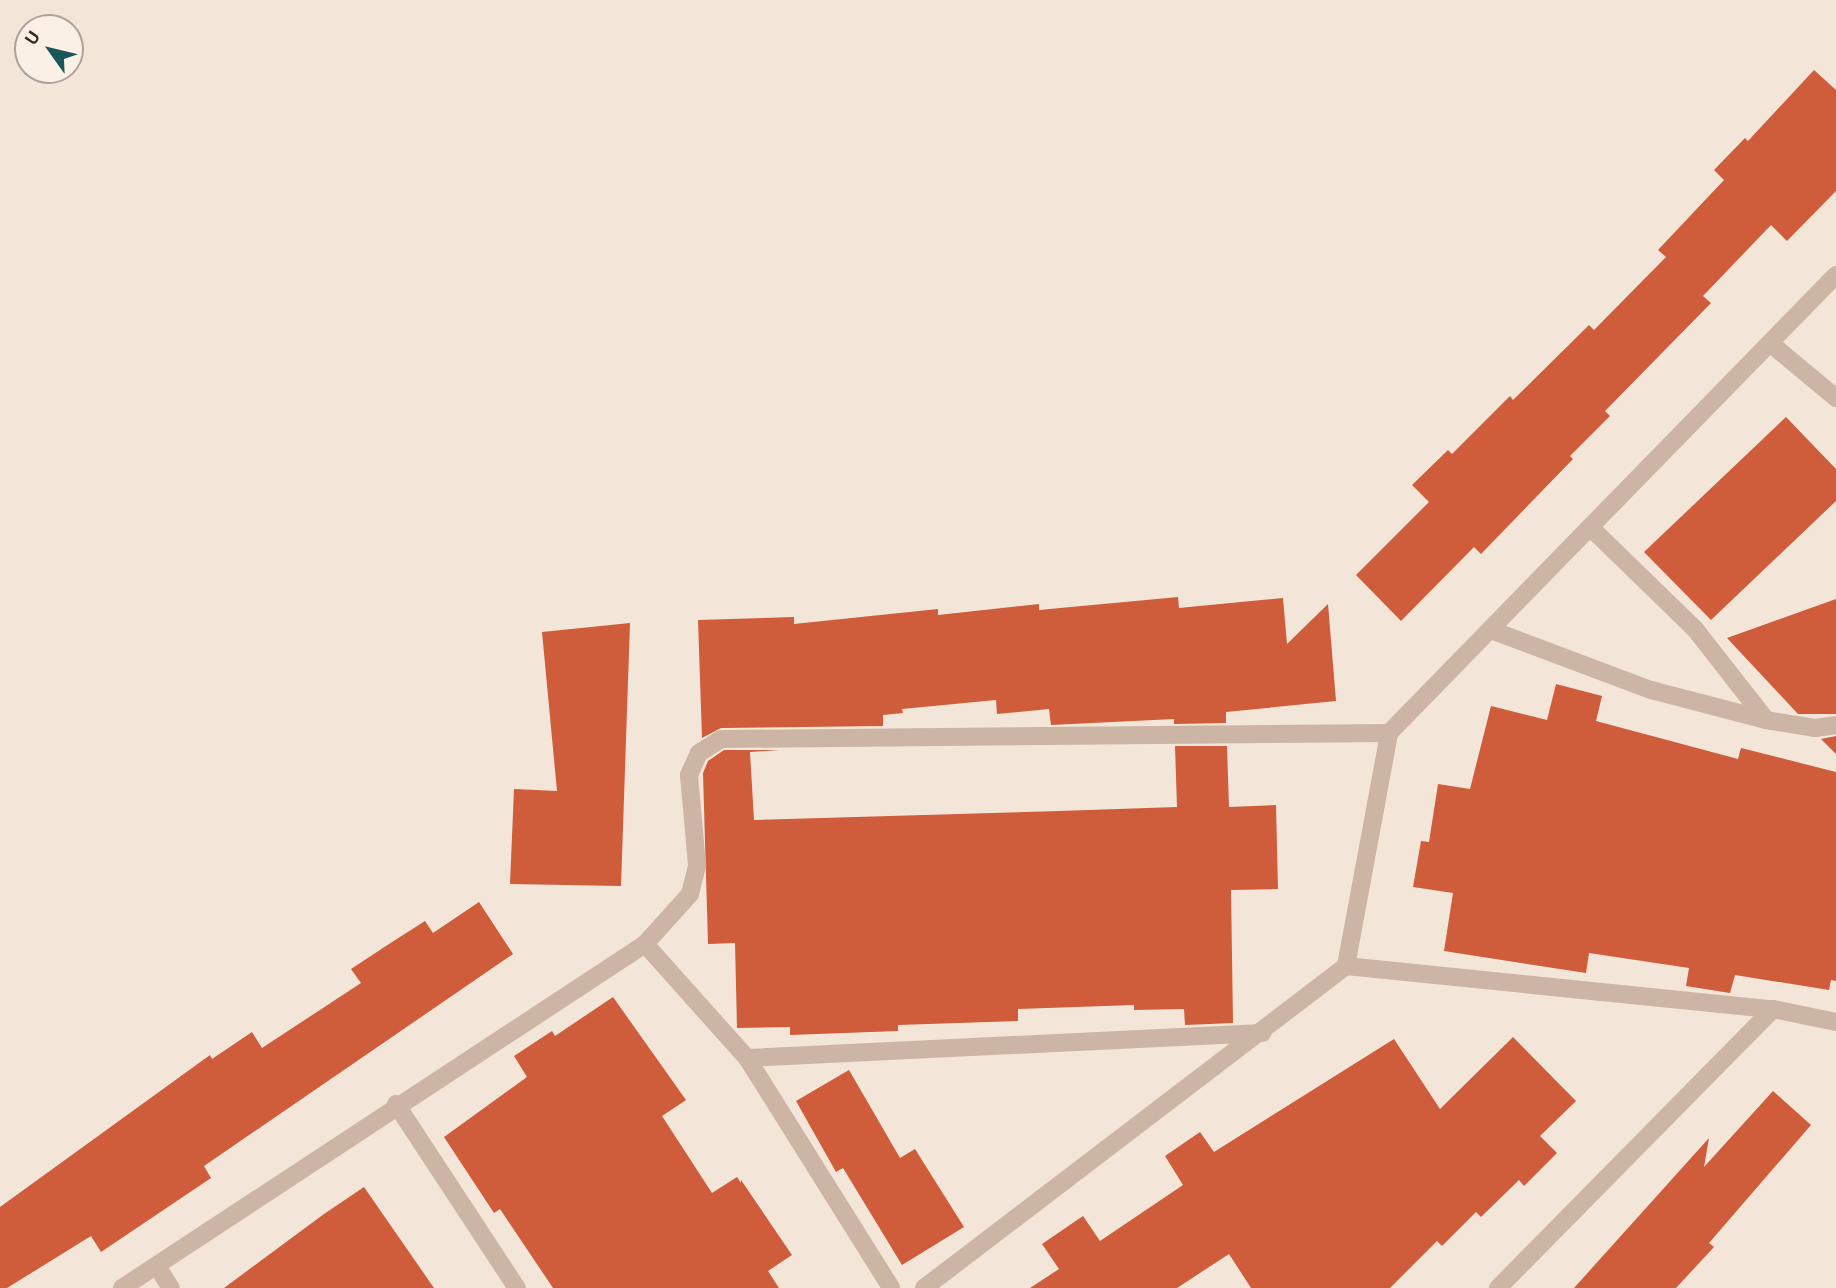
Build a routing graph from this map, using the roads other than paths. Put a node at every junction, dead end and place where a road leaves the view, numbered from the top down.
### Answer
1 (1836, 275) edge
2 (1771, 344) junction
3 (1836, 398) edge
4 (1590, 527) junction
5 (1491, 629) junction
6 (1766, 720) junction
7 (1836, 725) edge
8 (1389, 733) junction
9 (645, 944) junction
10 (1346, 966) junction
11 (1773, 1009) junction
12 (1836, 1022) edge
13 (1262, 1032) junction
14 (747, 1058) junction
15 (396, 1104) junction
16 (156, 1266) junction
17 (122, 1288) edge
18 (171, 1288) edge
19 (517, 1288) edge
20 (891, 1288) edge
21 (924, 1288) edge
22 (1498, 1288) edge

1 - 2 street
2 - 3 street
2 - 4 street
4 - 5 street
4 - 6 street
5 - 6 street
5 - 8 street
6 - 7 street
8 - 9 street
8 - 10 street
9 - 14 street
9 - 15 street
10 - 11 street
10 - 13 street
11 - 12 street
11 - 22 street
13 - 14 street
13 - 21 street
14 - 20 street
15 - 16 street
15 - 19 street
16 - 17 street
16 - 18 street

